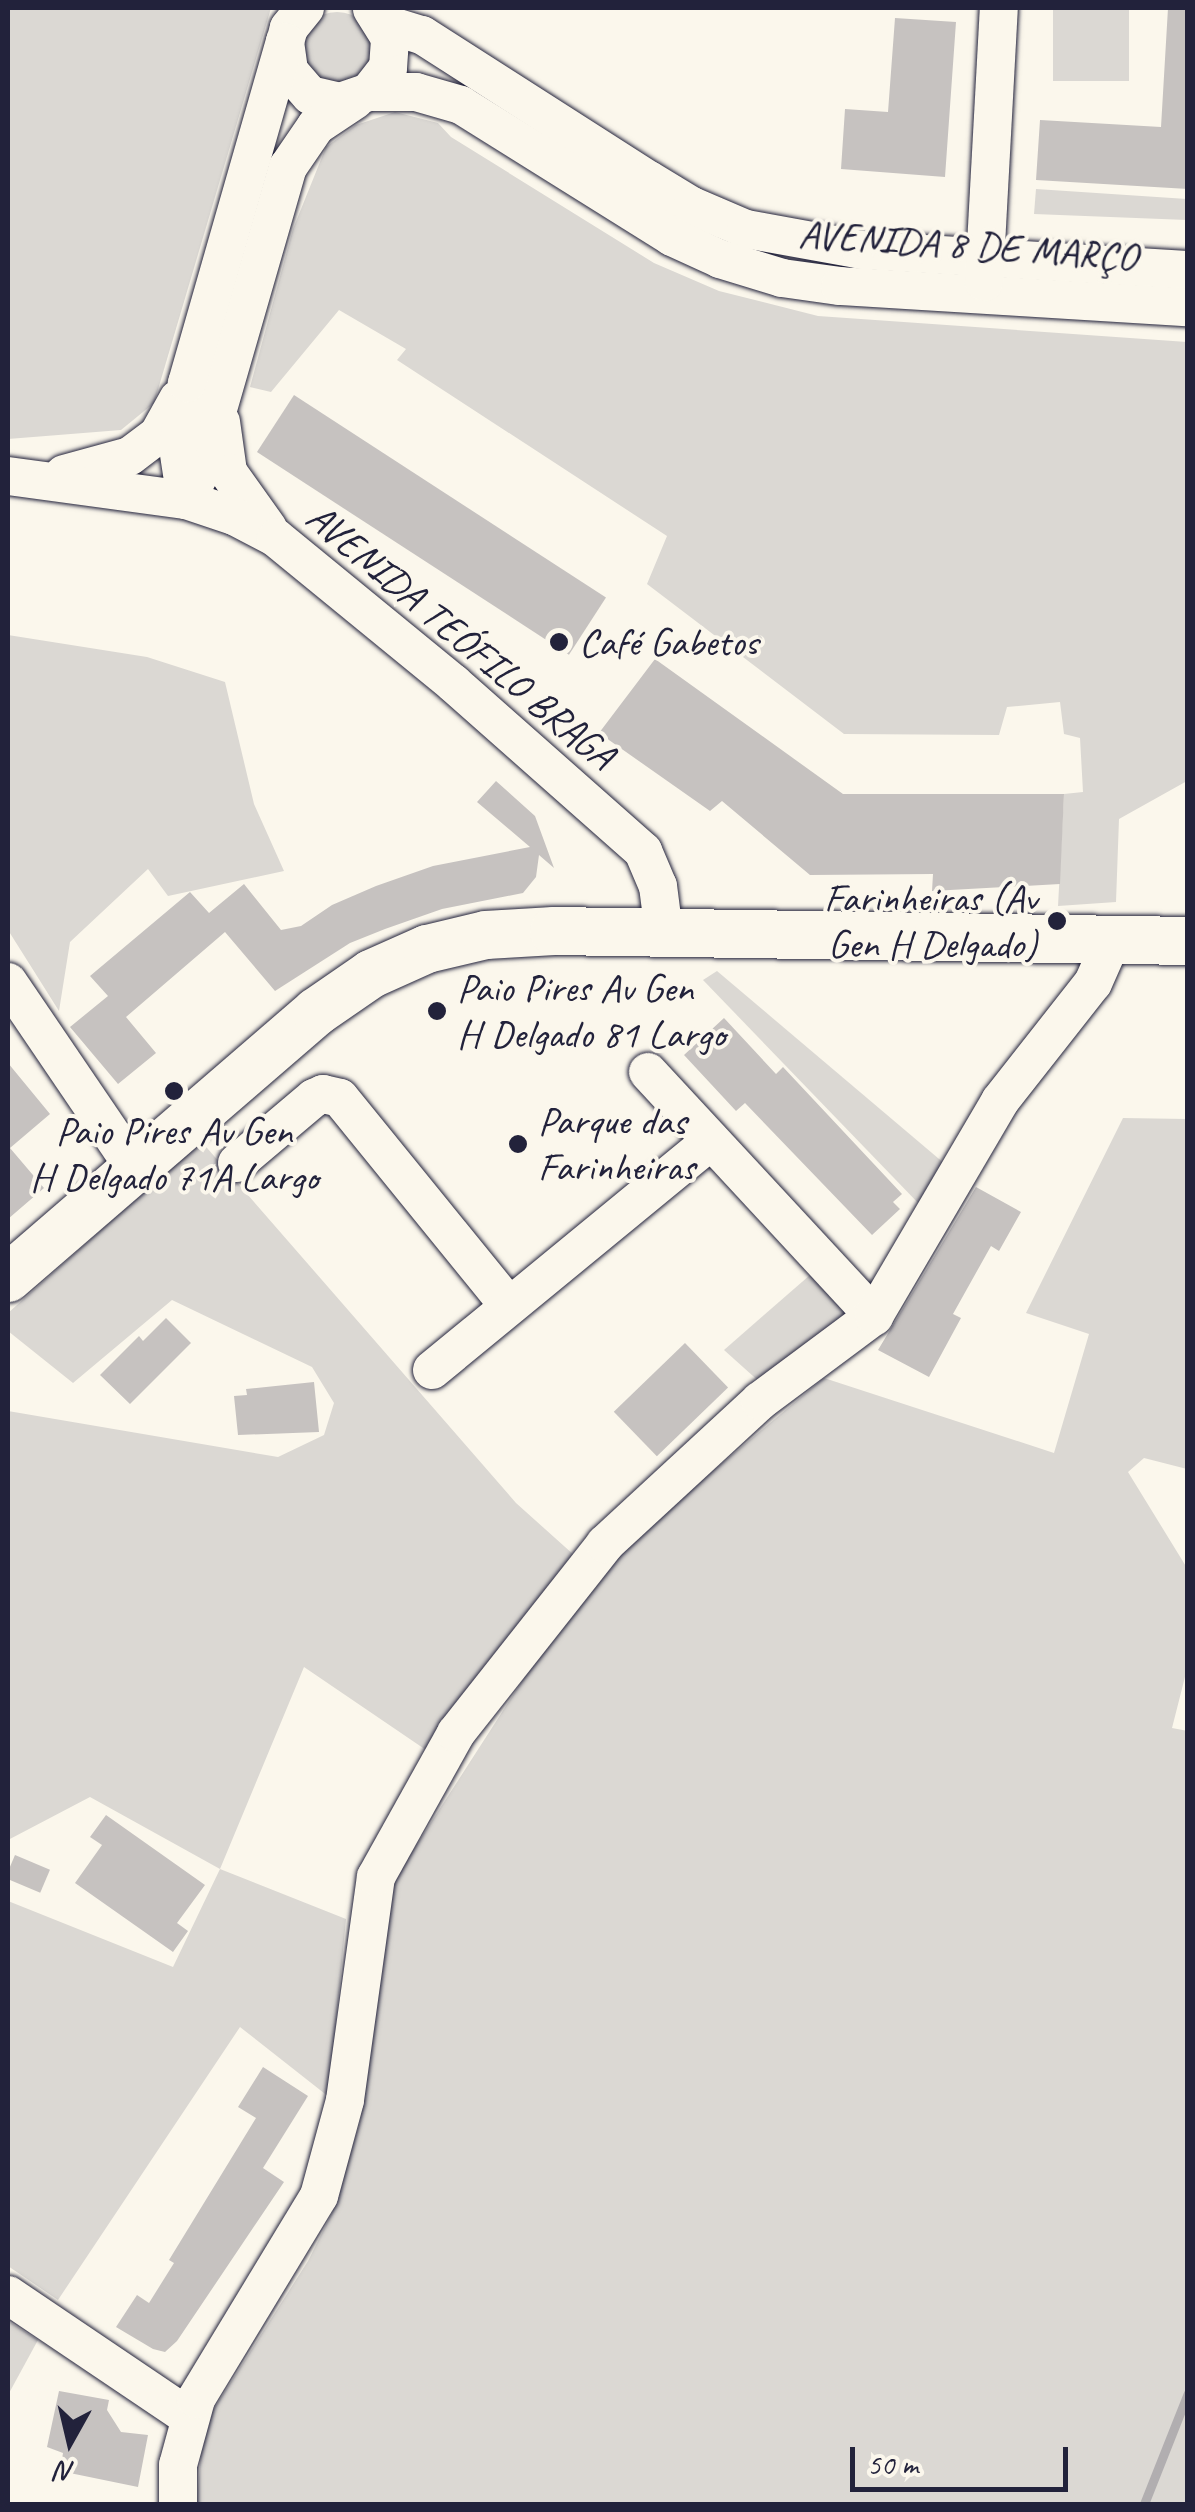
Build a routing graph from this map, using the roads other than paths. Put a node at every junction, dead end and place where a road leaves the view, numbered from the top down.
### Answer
1 (999, 8) edge
2 (380, 15) edge
3 (293, 21) edge
4 (362, 96) junction
5 (1188, 270) edge
6 (984, 276) junction
7 (1188, 306) edge
8 (204, 389) junction
9 (25, 478) edge
10 (186, 500) junction
11 (276, 538) junction
12 (664, 933) junction
13 (1180, 934) edge
14 (1112, 940) junction
15 (8, 982) edge
16 (648, 1072) dead end
17 (711, 1141) junction
18 (237, 1163) dead end
19 (136, 1170) junction
20 (8, 1278) edge
21 (508, 1306) junction
22 (874, 1316) junction
23 (432, 1370) dead end
24 (8, 2294) edge
25 (189, 2417) junction
26 (178, 2504) edge

1 - 6 street
2 - 4 street
2 - 6 street, AVENIDA 8 DE MARÇO
3 - 4 street, AVENIDA 8 DE MARÇO
3 - 8 street
4 - 6 street, AVENIDA 8 DE MARÇO
4 - 8 street
5 - 6 street, AVENIDA 8 DE MARÇO
6 - 7 street, AVENIDA 8 DE MARÇO
8 - 9 street
8 - 10 street
8 - 11 street
9 - 10 street, AVENIDA TEÓFILO BRAGA
10 - 11 street, AVENIDA TEÓFILO BRAGA
11 - 12 street, AVENIDA TEÓFILO BRAGA
12 - 14 main road
12 - 19 main road
13 - 14 main road
14 - 22 street
15 - 19 street
16 - 17 street
17 - 21 street
17 - 22 street
18 - 21 street
19 - 20 main road
21 - 23 street
22 - 25 street
24 - 25 street
25 - 26 street

